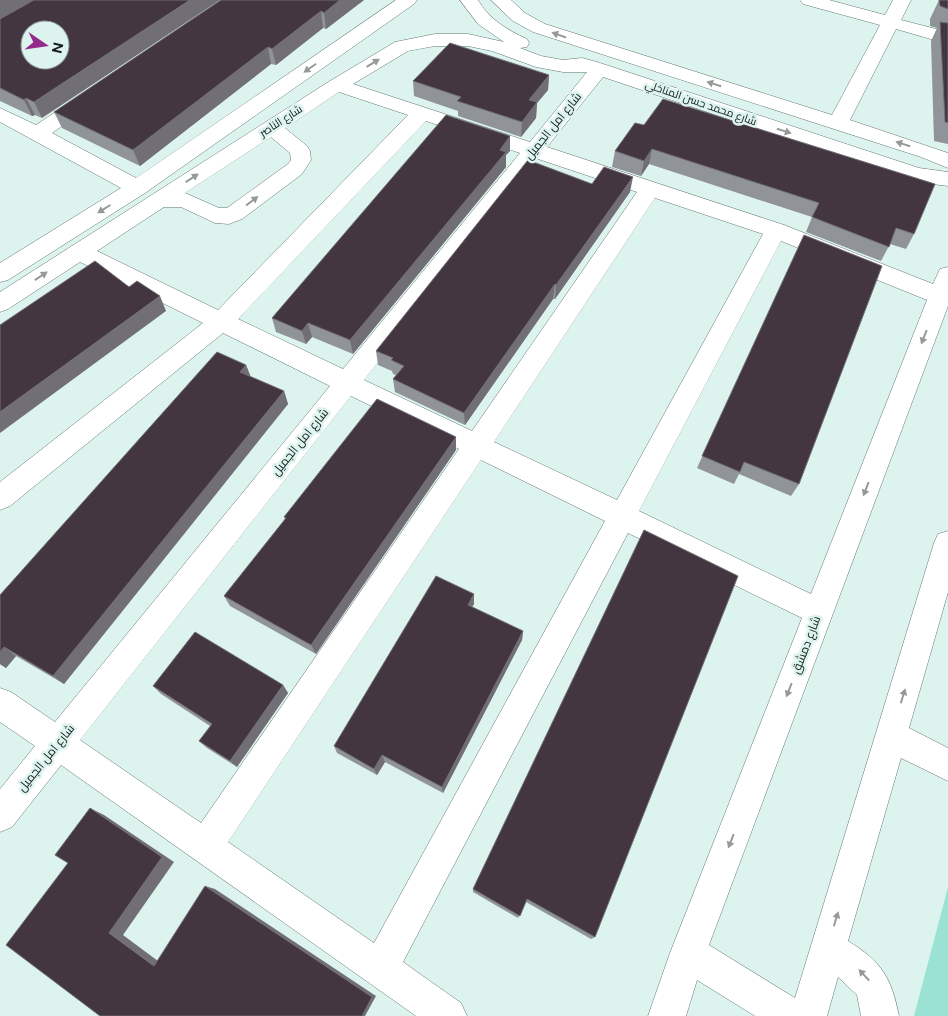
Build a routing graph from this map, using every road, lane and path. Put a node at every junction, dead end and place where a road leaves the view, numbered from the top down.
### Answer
1 (408, 0) edge
2 (469, 0) edge
3 (500, 0) edge
4 (809, 0) edge
5 (902, 0) edge
6 (889, 21) junction
7 (948, 38) edge
8 (595, 67) junction
9 (337, 85) junction
10 (103, 89) edge
11 (749, 95) junction
12 (422, 113) junction
13 (737, 115) junction
14 (9, 118) edge
15 (838, 123) junction
16 (272, 127) junction
17 (0, 134) edge
18 (37, 134) junction
19 (534, 150) junction
20 (948, 162) edge
21 (917, 175) junction
22 (948, 179) edge
23 (137, 188) junction
24 (650, 189) junction
25 (948, 195) edge
26 (159, 200) junction
27 (776, 230) junction
28 (78, 252) junction
29 (0, 274) edge
30 (944, 286) edge
31 (0, 302) edge
32 (221, 322) junction
33 (347, 383) junction
34 (477, 446) junction
35 (0, 498) edge
36 (623, 517) junction
37 (948, 546) edge
38 (819, 612) junction
39 (0, 703) edge
40 (891, 736) junction
41 (58, 743) junction
42 (948, 765) edge
43 (0, 815) edge
44 (206, 847) junction
45 (827, 950) junction
46 (688, 953) junction
47 (380, 968) junction
48 (448, 1016) edge
49 (667, 1016) edge
50 (789, 1016) edge
51 (808, 1016) edge
52 (880, 1016) edge

1 -> 23 street
2 - 8 street, شارع محمد حسن المناخلي
11 -> 3 street, شارع محمد حسن المناخلي
4 - 6 street
5 - 6 street
6 - 7 street
6 - 15 street
9 -> 8 street, شارع الناصر
8 - 13 street, شارع محمد حسن المناخلي
8 - 19 street, شارع امل الجميل
9 - 12 street
9 - 16 street, شارع الناصر
10 - 18 street
11 - 13 street
11 - 15 street, شارع محمد حسن المناخلي
12 - 19 street
12 - 32 street
13 -> 21 street, شارع محمد حسن المناخلي
14 - 17 street
14 - 18 street
20 -> 15 street, شارع محمد حسن المناخلي
26 -> 16 street, شارع الناصر
26 -> 16 street
18 - 23 street
19 - 24 street
19 - 33 street, شارع امل الجميل
21 - 22 street, شارع محمد حسن المناخلي
21 - 25 street
23 -> 29 street
24 - 27 street
24 - 34 street
26 - 28 street, شارع الناصر
27 - 30 street
27 - 36 street
31 -> 28 street, شارع الناصر
28 - 32 street
30 -> 38 street, شارع دمشق
32 - 33 street
32 - 35 street
33 - 34 street
33 - 41 street, شارع امل الجميل
34 - 36 street
34 - 44 street
36 - 38 street
36 - 47 street
40 -> 37 street
38 -> 46 street, شارع دمشق
39 - 41 street
40 - 42 street
45 -> 40 street
41 - 43 street, شارع امل الجميل
41 - 44 street
44 - 47 street
45 - 51 street
52 -> 45 street
46 - 49 street, شارع دمشق
46 - 50 street
47 - 48 street

